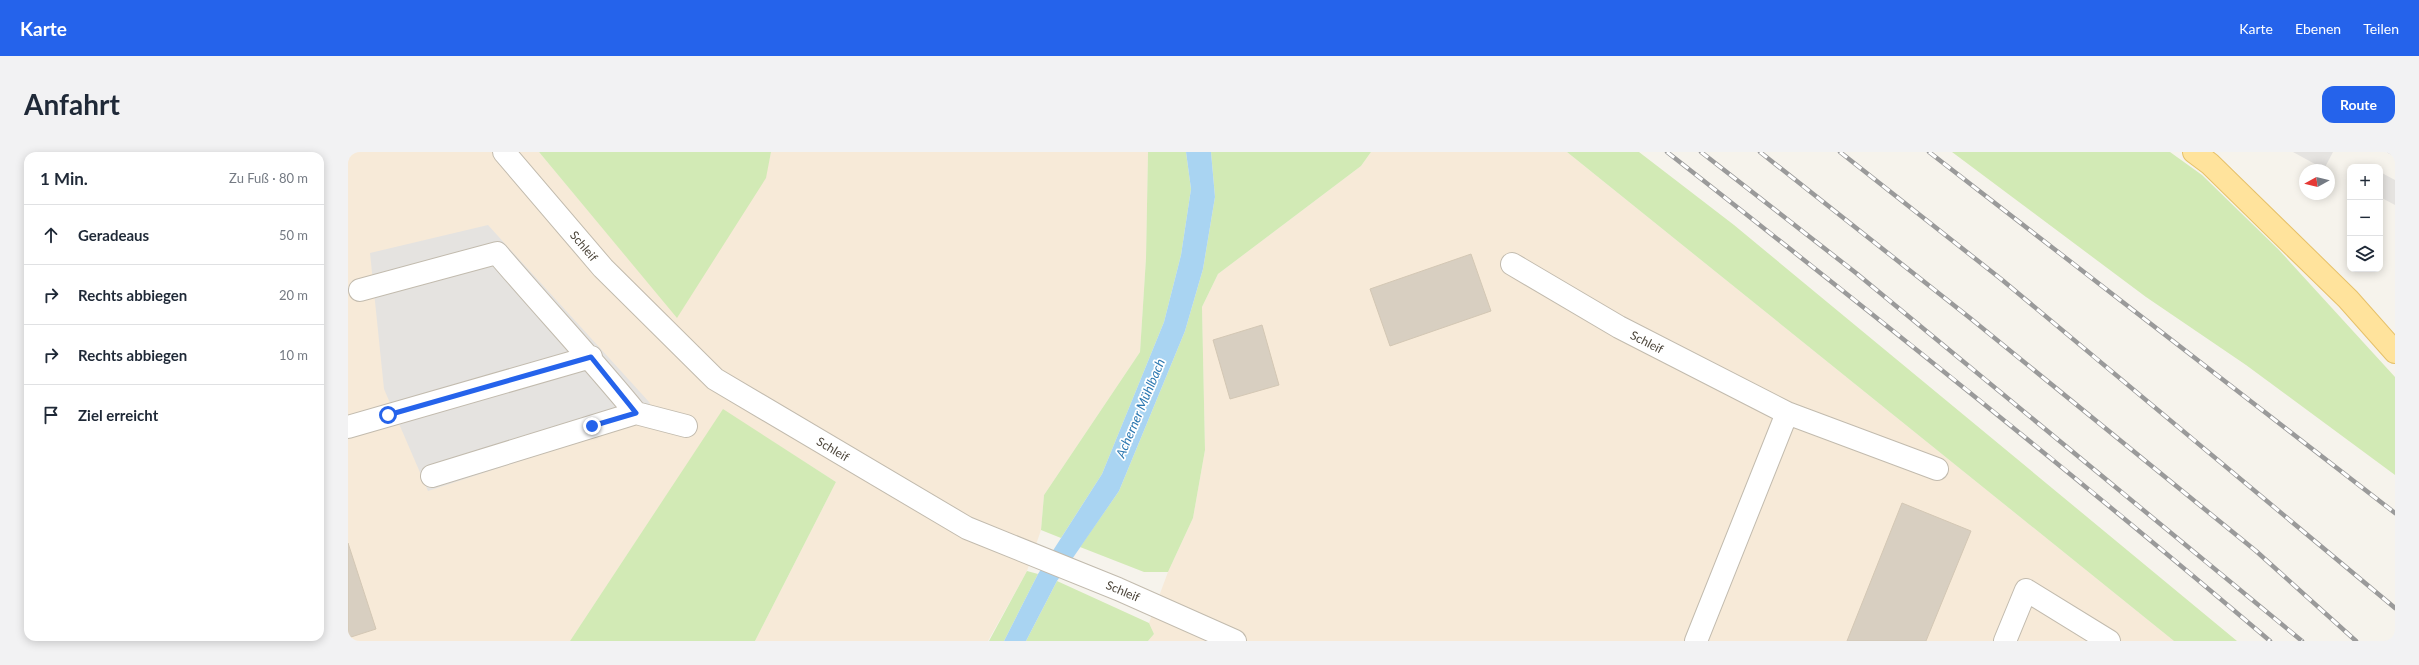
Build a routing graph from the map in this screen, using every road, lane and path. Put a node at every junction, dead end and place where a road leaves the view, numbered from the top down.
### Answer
1 (504, 152) edge
2 (2194, 152) edge
3 (1512, 264) dead end
4 (360, 290) dead end
5 (2395, 352) edge
6 (591, 357) junction
7 (636, 413) junction
8 (1787, 413) junction
9 (686, 426) dead end
10 (348, 427) edge
11 (1937, 469) dead end
12 (432, 476) dead end
13 (1235, 641) edge
14 (1696, 641) edge
15 (2005, 641) edge
16 (2109, 641) edge

1 - 13 street, Schleif
2 - 5 main road
3 - 8 street, Schleif
4 - 6 street
6 - 7 street
6 - 10 street
7 - 9 street
7 - 12 street
8 - 11 street, Schleif
8 - 14 street
15 - 16 street

